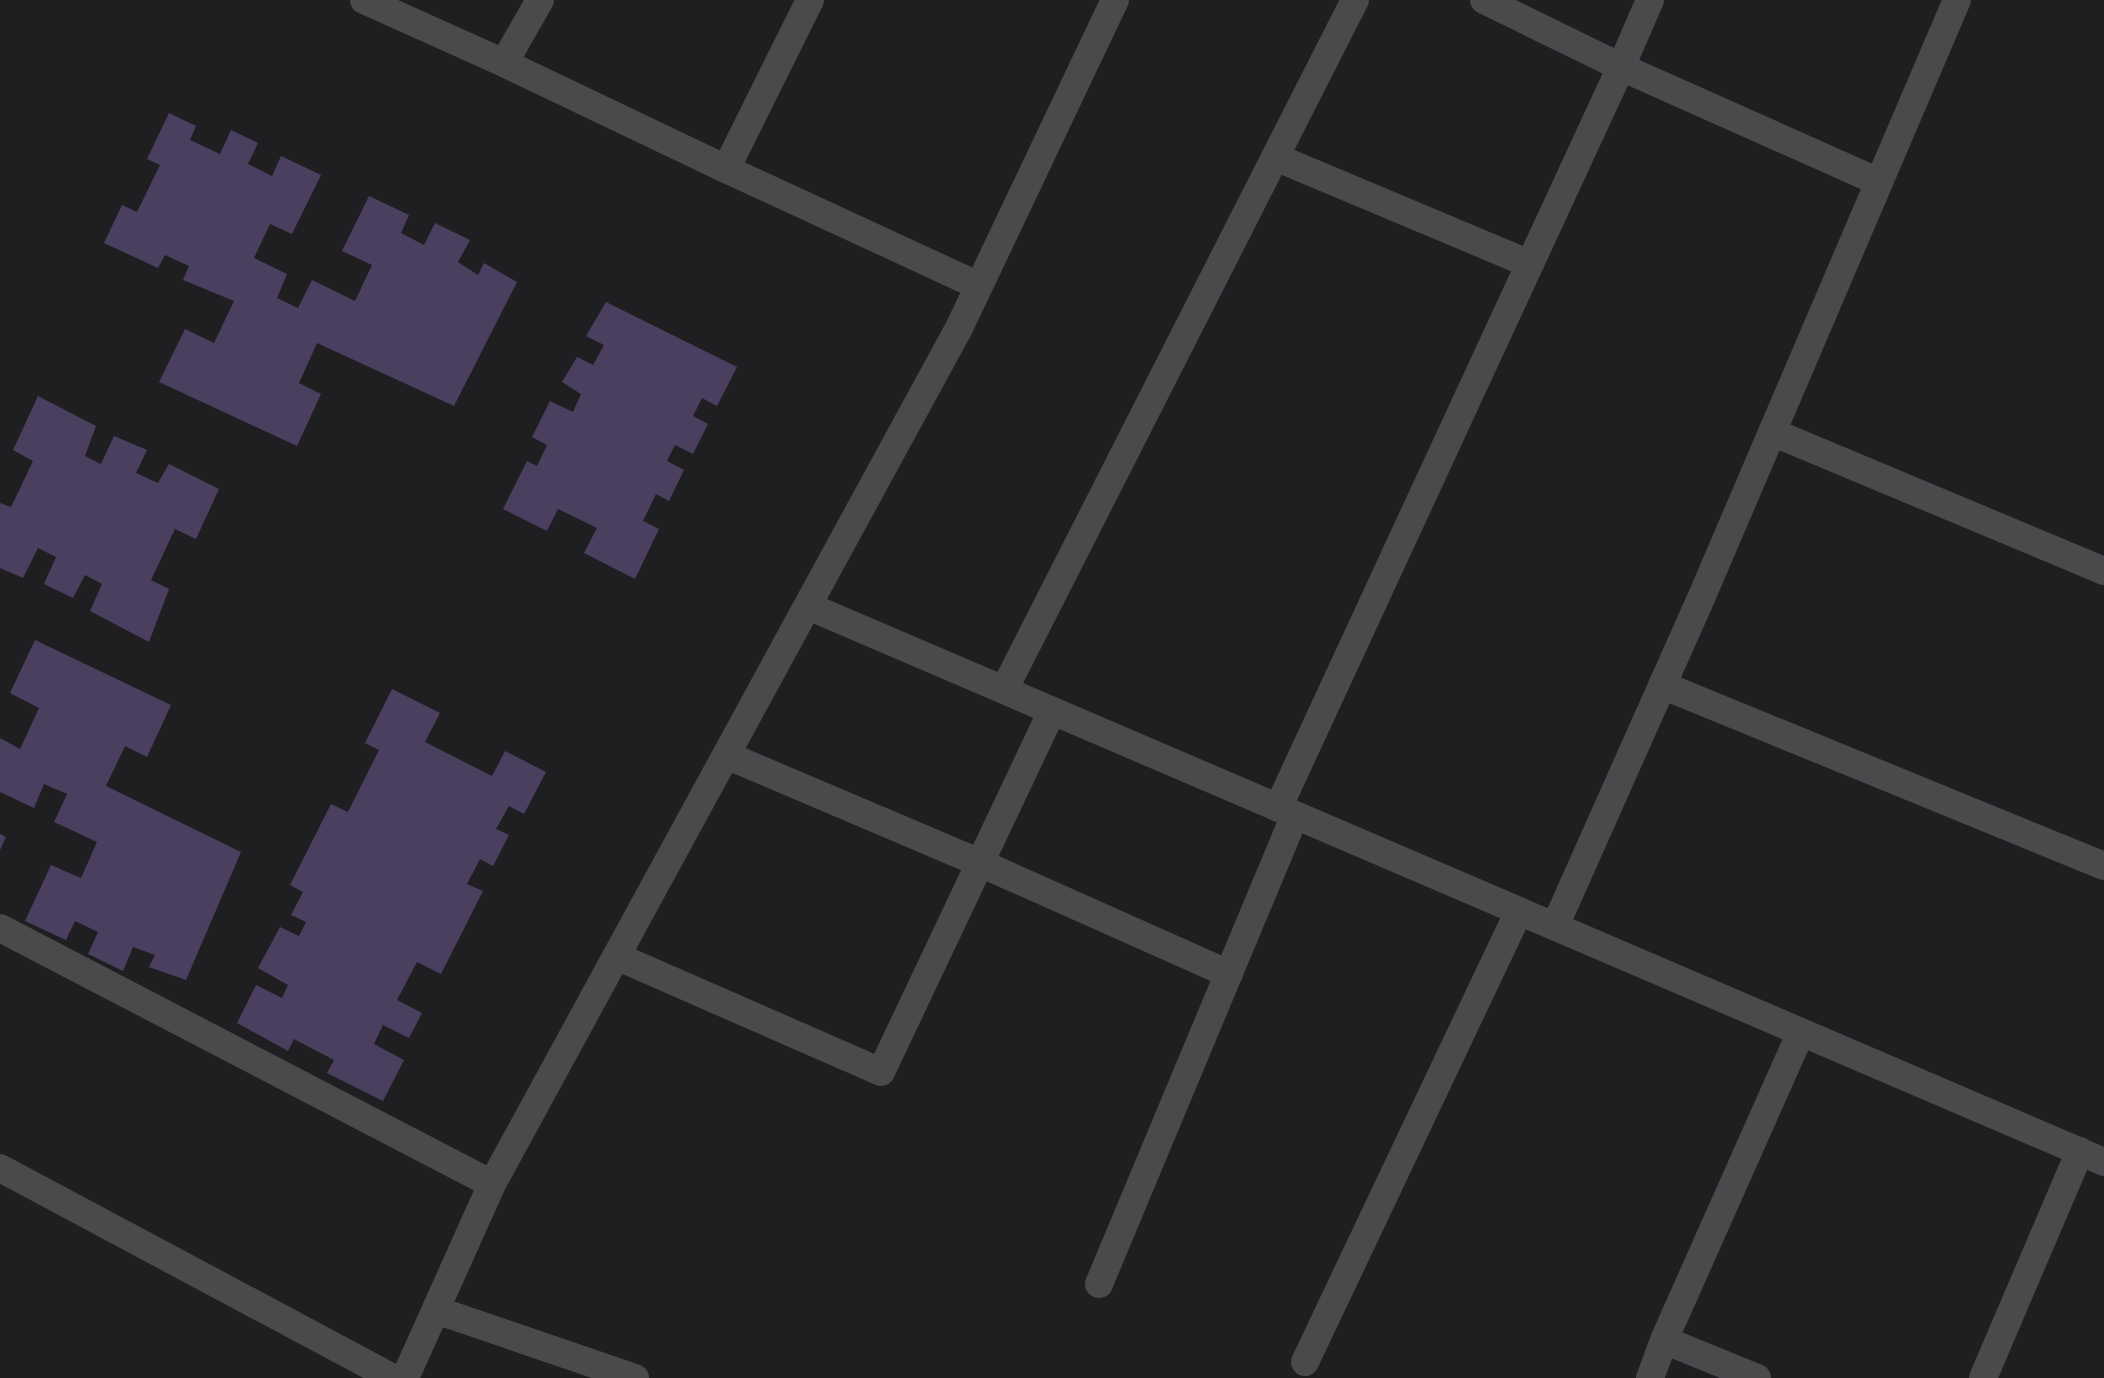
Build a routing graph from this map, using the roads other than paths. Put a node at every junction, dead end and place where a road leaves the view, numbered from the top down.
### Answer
1 (364, 0) edge
2 (540, 0) edge
3 (810, 0) edge
4 (1116, 0) edge
5 (1355, 0) edge
6 (1484, 0) edge
7 (1650, 0) edge
8 (1957, 0) edge
9 (504, 63) junction
10 (1621, 67) junction
11 (1275, 158) junction
12 (726, 169) junction
13 (1879, 182) junction
14 (1530, 264) junction
15 (979, 286) junction
16 (1772, 432) junction
17 (2104, 571) edge
18 (808, 606) junction
19 (1662, 685) junction
20 (1004, 690) junction
21 (1052, 711) junction
22 (726, 755) junction
23 (1286, 811) junction
24 (980, 863) junction
25 (2104, 866) edge
26 (1518, 911) junction
27 (1555, 926) junction
28 (0, 928) edge
29 (616, 956) junction
30 (1229, 974) junction
31 (1801, 1032) junction
32 (2092, 1157) edge
33 (0, 1168) edge
34 (492, 1184) junction
35 (1099, 1284) dead end
36 (436, 1310) junction
37 (1664, 1340) junction
38 (1305, 1362) dead end
39 (393, 1378) edge
40 (405, 1378) edge
41 (635, 1378) edge
42 (1650, 1378) edge
43 (1757, 1378) edge
44 (1982, 1378) edge

1 - 9 street
2 - 9 street
3 - 12 street
4 - 15 street
5 - 11 street
6 - 10 street
7 - 10 street
8 - 13 street
9 - 12 street
10 - 13 street
10 - 14 street
11 - 14 street
11 - 20 street
12 - 15 street
13 - 16 street
14 - 23 street
15 - 18 street
16 - 17 street
16 - 19 street
18 - 20 street
18 - 22 street
19 - 25 street
19 - 27 street
20 - 21 street
21 - 23 street
21 - 24 street
22 - 24 street
22 - 29 street
23 - 26 street
23 - 30 street
24 - 29 street
24 - 30 street
26 - 27 street
26 - 38 street
27 - 31 street
28 - 34 street
29 - 34 street
30 - 35 street
31 - 32 street
31 - 37 street
32 - 44 street
33 - 39 street
34 - 36 street
36 - 40 street
36 - 41 street
37 - 42 street
37 - 43 street

